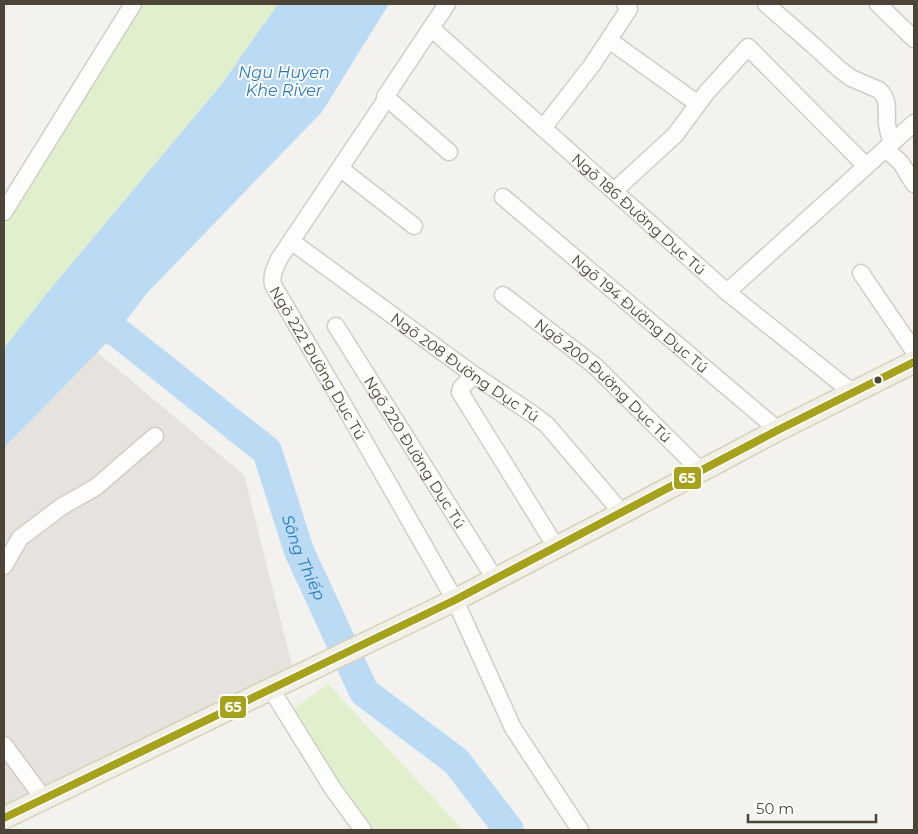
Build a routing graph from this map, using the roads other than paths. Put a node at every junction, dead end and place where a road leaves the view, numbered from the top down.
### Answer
1 (132, 4) edge
2 (446, 4) edge
3 (625, 4) edge
4 (766, 4) edge
5 (878, 4) edge
6 (430, 28) junction
7 (914, 39) edge
8 (609, 40) junction
9 (387, 98) junction
10 (698, 104) junction
11 (914, 123) edge
12 (543, 128) junction
13 (889, 146) junction
14 (449, 152) dead end
15 (866, 166) junction
16 (340, 169) junction
17 (914, 184) edge
18 (614, 191) junction
19 (503, 197) dead end
20 (4, 212) edge
21 (414, 226) dead end
22 (291, 241) junction
23 (861, 273) dead end
24 (727, 292) junction
25 (503, 295) dead end
26 (336, 326) dead end
27 (914, 351) edge
28 (914, 362) edge
29 (474, 375) junction
30 (853, 393) junction
31 (778, 430) junction
32 (155, 436) dead end
33 (701, 471) junction
34 (622, 513) junction
35 (556, 547) junction
36 (4, 566) edge
37 (495, 579) junction
38 (455, 600) junction
39 (271, 688) junction
40 (4, 744) edge
41 (44, 799) junction
42 (4, 818) edge
43 (363, 830) edge
44 (580, 830) edge

1 - 20 street
2 - 6 street, Ngõ 222 Đường Dục Tú
3 - 8 street
4 - 13 street
5 - 7 street
6 - 9 street, Ngõ 222 Đường Dục Tú
6 - 12 street, Ngõ 186 Đường Dục Tú
8 - 10 street
8 - 12 street
9 - 14 street
9 - 16 street, Ngõ 222 Đường Dục Tú
10 - 15 street
10 - 18 street
11 - 13 street
12 - 18 street, Ngõ 186 Đường Dục Tú
13 - 15 street
13 - 17 street
15 - 24 street
16 - 21 street
16 - 22 street, Ngõ 222 Đường Dục Tú
18 - 24 street, Ngõ 186 Đường Dục Tú
19 - 31 street, Ngõ 194 Đường Dục Tú
22 - 29 street, Ngõ 208 Đường Dục Tú
22 - 38 street, Ngõ 222 Đường Dục Tú
23 - 27 street
24 - 30 street, Ngõ 186 Đường Dục Tú
25 - 33 street, Ngõ 200 Đường Dục Tú
26 - 37 street, Ngõ 220 Đường Dục Tú
28 - 30 main road
29 - 34 street, Ngõ 208 Đường Dục Tú
29 - 35 street
30 - 31 main road
31 - 33 main road
32 - 36 street
33 - 34 main road
34 - 35 main road
35 - 37 main road
37 - 38 main road
38 - 39 main road
38 - 44 street, Ngõ 222 Đường Dục Tú
39 - 41 main road
39 - 43 street
40 - 41 street
41 - 42 main road

